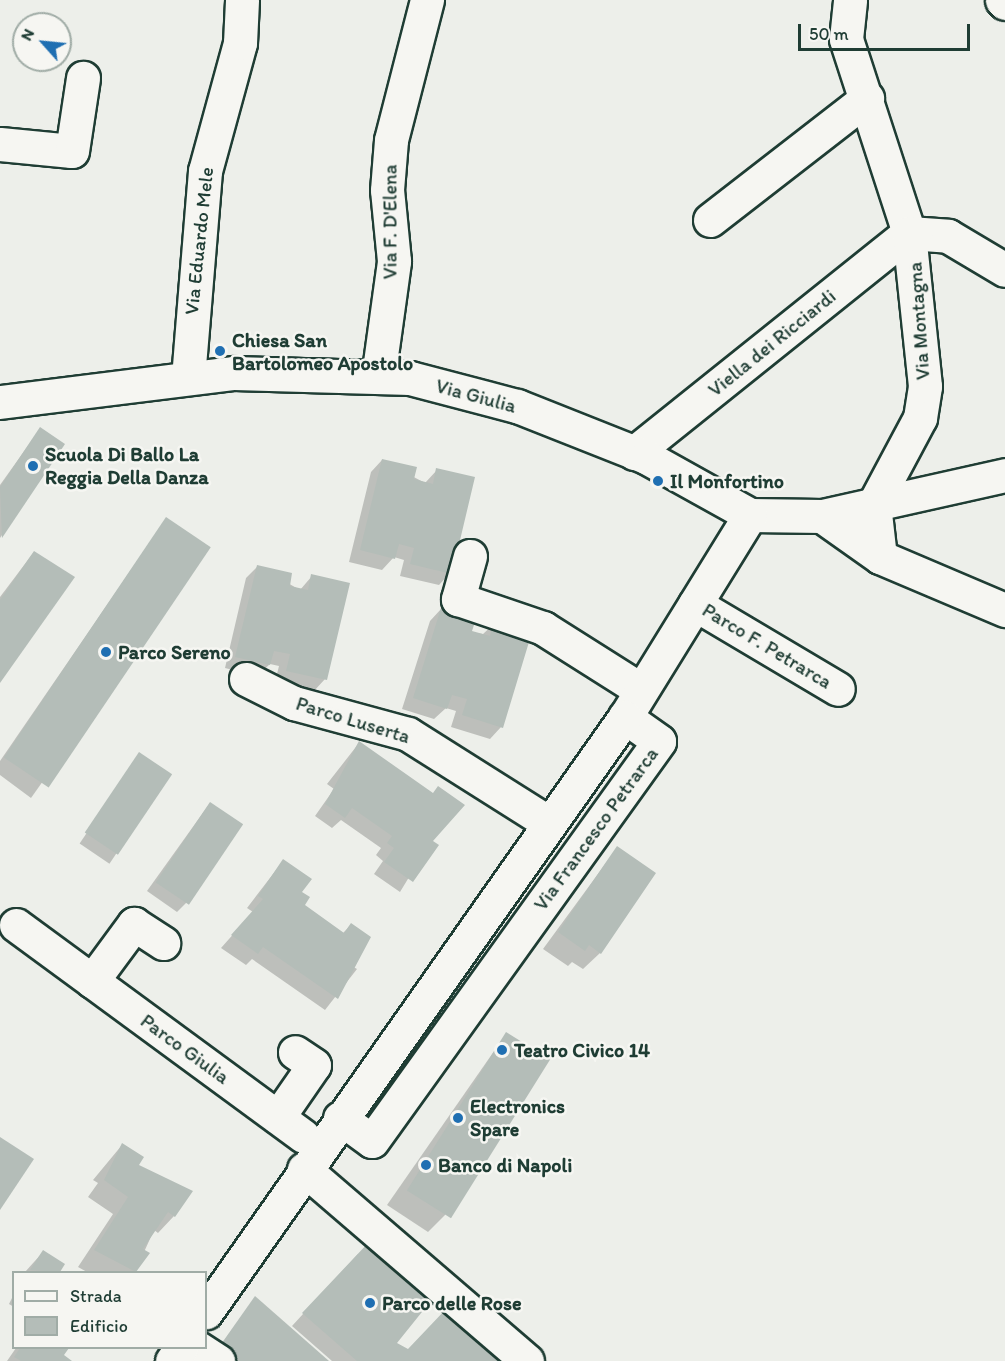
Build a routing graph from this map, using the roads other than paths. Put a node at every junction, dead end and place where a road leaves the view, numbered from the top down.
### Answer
1 (242, 0) edge
2 (427, 0) edge
3 (850, 0) edge
4 (83, 78) dead end
5 (867, 98) junction
6 (0, 144) edge
7 (710, 220) dead end
8 (909, 232) junction
9 (1005, 270) edge
10 (378, 377) junction
11 (188, 378) junction
12 (0, 402) edge
13 (634, 453) junction
14 (1005, 475) edge
15 (874, 504) junction
16 (750, 515) junction
17 (822, 516) junction
18 (470, 556) dead end
19 (880, 557) junction
20 (695, 604) junction
21 (1005, 610) edge
22 (246, 679) dead end
23 (838, 689) dead end
24 (633, 704) junction
25 (549, 823) junction
26 (16, 925) dead end
27 (475, 927) junction
28 (163, 944) dead end
29 (509, 951) junction
30 (92, 981) junction
31 (295, 1052) dead end
32 (340, 1118) junction
33 (304, 1169) junction
34 (207, 1311) edge
35 (527, 1361) edge

1 - 11 street, Via Eduardo Mele
2 - 10 street, Via F. D'Elena
3 - 5 street
4 - 6 street
5 - 7 street
5 - 8 street
8 - 9 street, Via Montagna
8 - 13 street, Viella dei Ricciardi
8 - 15 street, Via Montagna
10 - 11 street, Via Giulia
10 - 13 street, Via Giulia
11 - 12 street, Via Giulia
13 - 16 street, Via Giulia
14 - 15 street
15 - 17 street
15 - 19 street
16 - 17 street
16 - 20 street, Via Francesco Petrarca
17 - 19 street
18 - 24 street
19 - 21 street
20 - 23 street, Parco F. Petrarca
20 - 24 street, Via Francesco Petrarca
22 - 25 street, Parco Luserta
24 - 25 street, Via Francesco Petrarca
24 - 29 street, Via Francesco Petrarca
25 - 27 street, Via Francesco Petrarca
26 - 30 street, Parco Giulia
27 - 29 street
27 - 32 street, Via Francesco Petrarca
28 - 30 street
29 - 32 street, Via Francesco Petrarca
30 - 31 street, Parco Giulia
32 - 33 street, Via Francesco Petrarca
33 - 34 street, Via Francesco Petrarca
33 - 35 street

